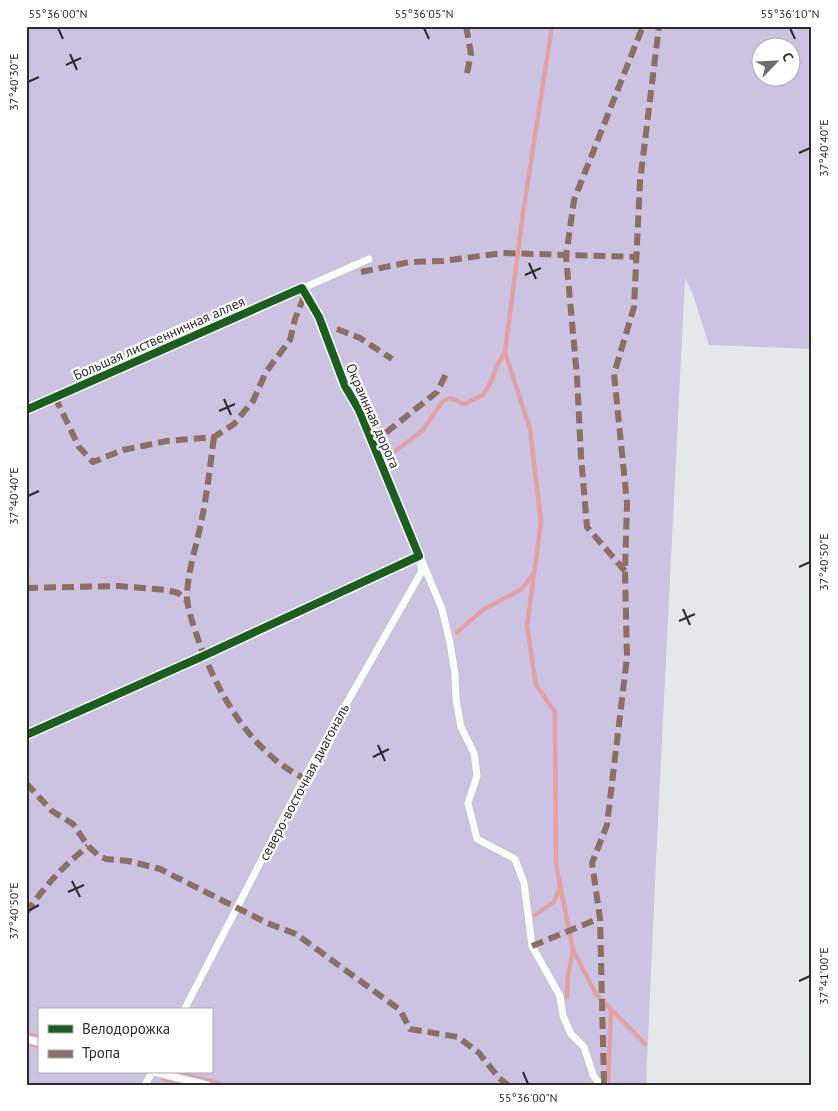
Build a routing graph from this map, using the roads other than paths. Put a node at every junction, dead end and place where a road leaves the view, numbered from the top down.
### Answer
1 (369, 260) dead end
2 (302, 288) junction
3 (26, 410) edge
4 (419, 556) junction
5 (185, 1008) edge
6 (152, 1074) edge
7 (161, 1074) edge
8 (604, 1084) edge
9 (145, 1085) edge
10 (207, 1085) edge

1 - 2 lane, Большая лиственничная аллея
2 - 3 lane, Большая лиственничная аллея
2 - 4 lane, Окраинная дорога
4 - 5 lane, северо-восточная диагональ
4 - 8 lane, Окраинная дорога
6 - 9 lane
7 - 10 lane

